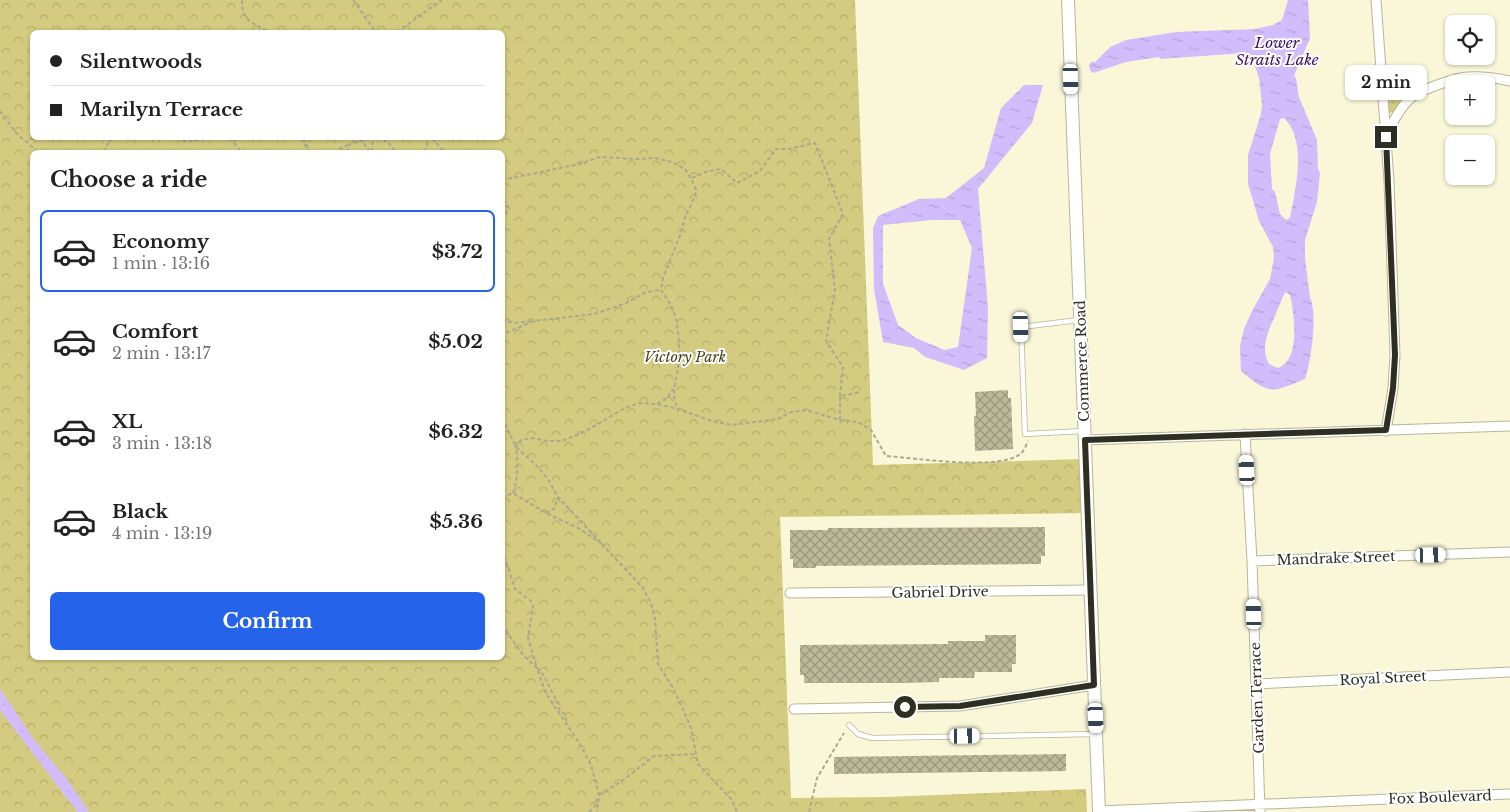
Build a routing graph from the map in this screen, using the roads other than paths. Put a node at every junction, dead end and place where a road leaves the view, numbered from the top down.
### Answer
1 (1068, 0) edge
2 (1376, 0) edge
3 (1382, 81) junction
4 (1510, 81) edge
5 (1427, 89) junction
6 (1386, 137) junction
7 (1081, 320) junction
8 (1510, 426) edge
9 (1386, 430) junction
10 (1245, 434) junction
11 (1085, 435) junction
12 (1510, 552) edge
13 (1252, 561) junction
14 (1091, 590) junction
15 (790, 593) dead end
16 (1510, 672) edge
17 (1256, 684) junction
18 (1094, 685) junction
19 (794, 709) dead end
20 (849, 725) road end
21 (1096, 734) junction
22 (1510, 794) edge
23 (1260, 808) edge
24 (1099, 812) edge

1 - 7 main road, Commerce Road
2 - 3 street
3 - 5 street
3 - 6 street
4 - 5 street
5 - 6 street
6 - 9 street
7 - 11 main road, Commerce Road
7 - 11 lane
8 - 9 street
9 - 10 street
10 - 11 street
10 - 13 street, Garden Terrace
11 - 14 main road, Commerce Road
12 - 13 street, Mandrake Street
13 - 17 street, Garden Terrace
14 - 15 street, Gabriel Drive
14 - 18 main road, Commerce Road
16 - 17 street, Royal Street
17 - 23 street, Garden Terrace
18 - 19 street
18 - 21 main road, Commerce Road
20 - 21 lane
21 - 24 main road, Commerce Road
22 - 23 street, Fox Boulevard
23 - 24 street, Fox Boulevard

